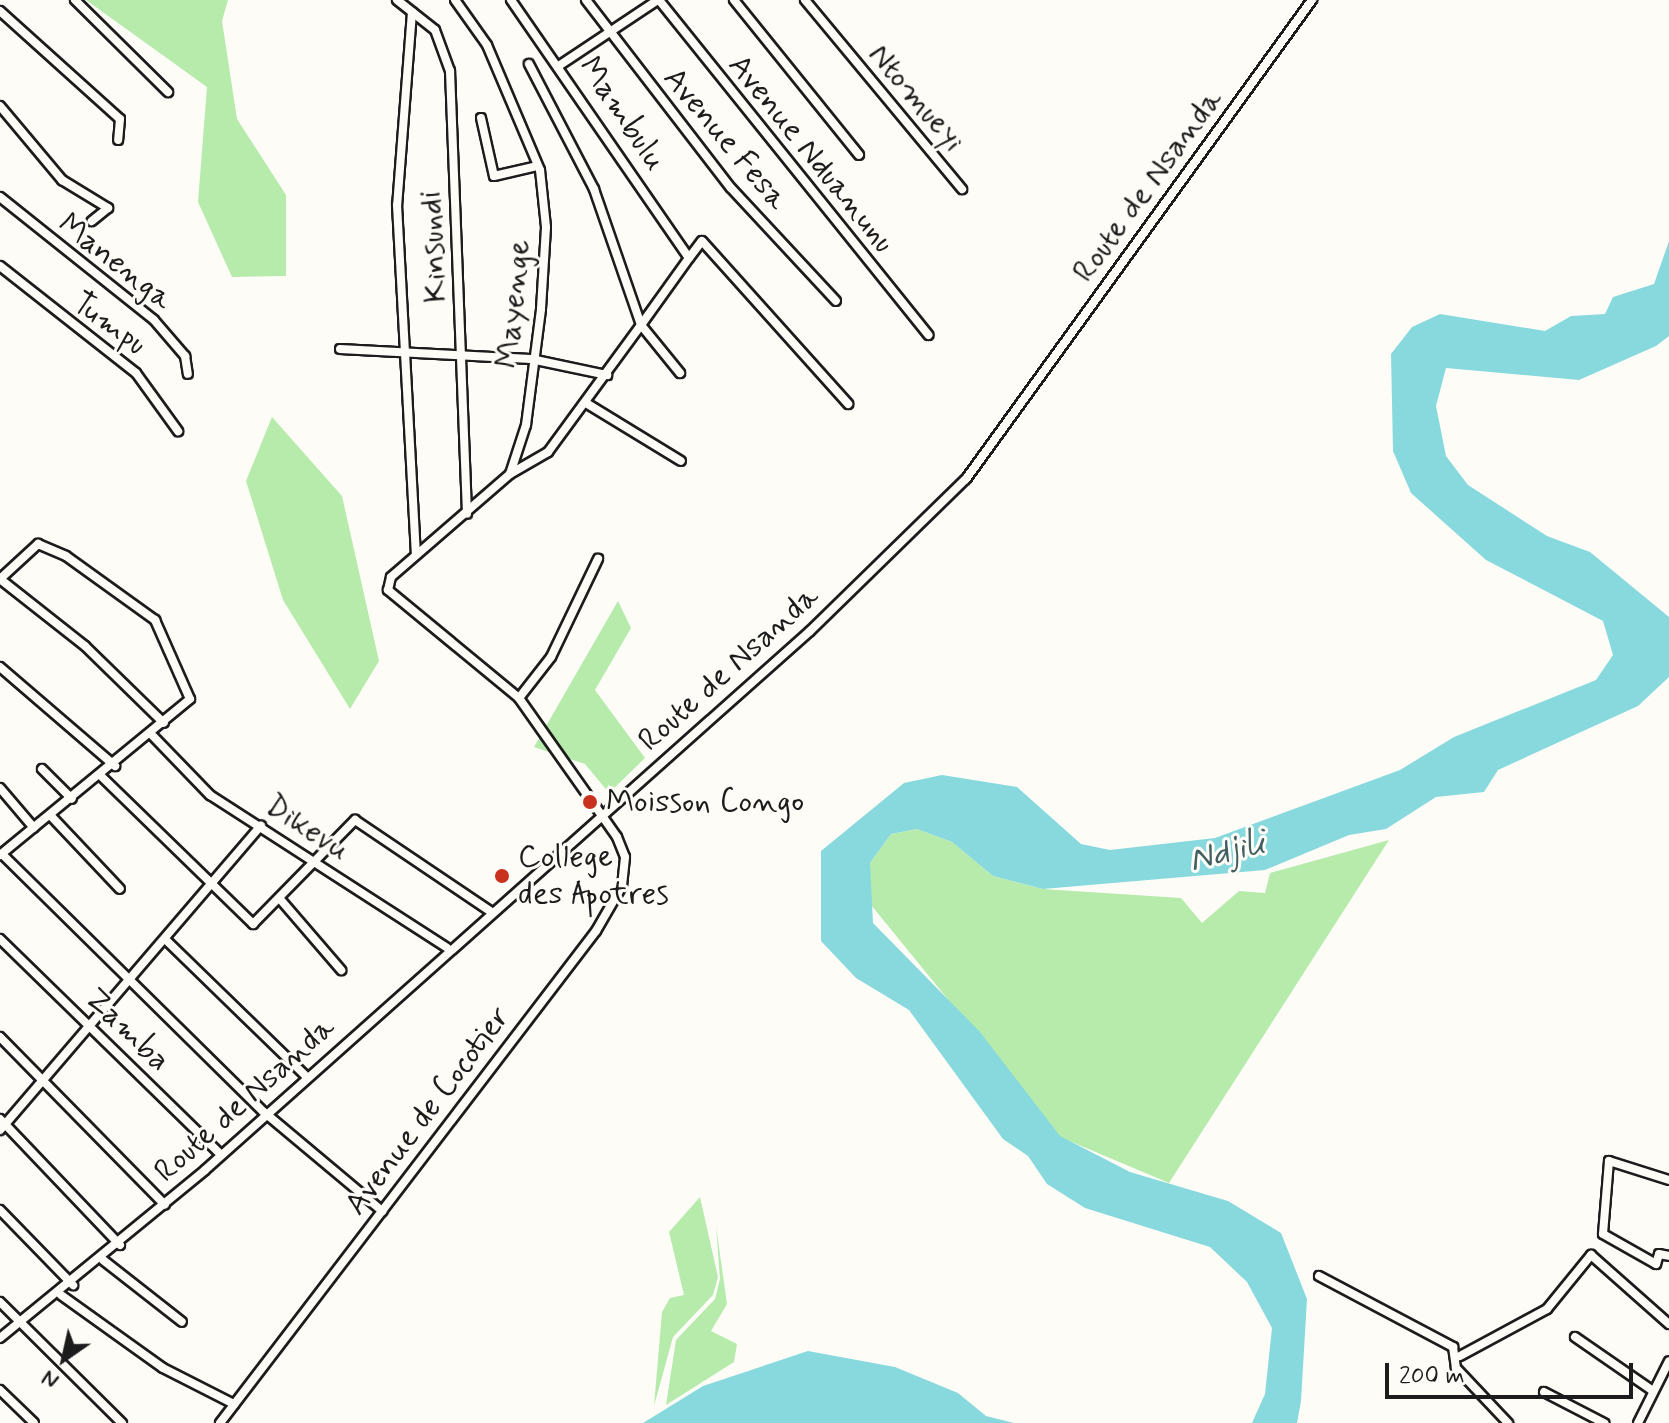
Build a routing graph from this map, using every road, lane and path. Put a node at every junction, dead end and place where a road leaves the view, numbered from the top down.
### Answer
1 (75, 0) edge
2 (397, 0) edge
3 (455, 0) edge
4 (511, 0) edge
5 (586, 0) edge
6 (658, 0) edge
7 (734, 0) edge
8 (805, 0) edge
9 (1312, 0) edge
10 (0, 11) edge
11 (412, 12) junction
12 (608, 29) junction
13 (529, 64) dead end
14 (560, 65) junction
15 (168, 92) dead end
16 (0, 106) edge
17 (481, 118) dead end
18 (118, 140) dead end
19 (859, 155) dead end
20 (537, 166) junction
21 (962, 189) dead end
22 (0, 197) edge
23 (92, 221) dead end
24 (689, 258) junction
25 (0, 266) edge
26 (836, 301) dead end
27 (641, 325) junction
28 (928, 335) dead end
29 (340, 349) dead end
30 (400, 352) junction
31 (464, 358) junction
32 (531, 359) junction
33 (680, 373) dead end
34 (188, 374) dead end
35 (607, 375) junction
36 (586, 403) junction
37 (848, 404) dead end
38 (178, 431) dead end
39 (681, 461) dead end
40 (510, 474) junction
41 (467, 514) junction
42 (416, 553) junction
43 (598, 559) dead end
44 (391, 577) joint
45 (0, 579) edge
46 (0, 667) edge
47 (519, 698) junction
48 (164, 723) junction
49 (151, 734) junction
50 (115, 766) junction
51 (42, 769) dead end
52 (102, 777) junction
53 (0, 788) edge
54 (72, 799) junction
55 (51, 816) junction
56 (601, 817) junction
57 (261, 826) junction
58 (34, 828) junction
59 (1, 854) edge
60 (316, 861) junction
61 (120, 889) dead end
62 (212, 889) junction
63 (280, 899) junction
64 (490, 911) junction
65 (0, 939) edge
66 (167, 941) junction
67 (447, 948) junction
68 (341, 970) dead end
69 (133, 981) junction
70 (92, 1029) junction
71 (0, 1037) edge
72 (306, 1076) junction
73 (43, 1081) junction
74 (265, 1113) junction
75 (2, 1125) edge
76 (221, 1155) junction
77 (1669, 1180) edge
78 (165, 1205) junction
79 (0, 1210) edge
80 (382, 1211) junction
81 (120, 1245) junction
82 (1669, 1256) edge
83 (103, 1260) junction
84 (1319, 1276) dead end
85 (73, 1285) junction
86 (61, 1295) junction
87 (0, 1302) edge
88 (182, 1322) dead end
89 (1669, 1324) edge
90 (23, 1326) junction
91 (1575, 1337) dead end
92 (0, 1338) edge
93 (1460, 1356) junction
94 (1669, 1361) edge
95 (1666, 1374) edge
96 (0, 1390) edge
97 (1653, 1391) junction
98 (1544, 1392) dead end
99 (234, 1404) junction
100 (34, 1423) edge
101 (122, 1423) edge
102 (220, 1423) edge
103 (1508, 1423) edge
104 (1604, 1423) edge
105 (1638, 1423) edge

1 - 15 street
2 - 11 street, Kinsundi
3 - 20 street, Mayenge
4 - 14 street, Mambulu
5 - 12 street, Avenue Fesa
6 - 12 street
6 - 28 street, Avenue Nduanunu
7 - 19 street
8 - 21 street, Ntomueyi
9 - 56 street, Route de Nsanda
10 - 18 street
11 - 30 street
11 - 31 street, Kinsundi
12 - 14 street
12 - 26 street, Avenue Fesa
13 - 27 street
14 - 24 street, Mambulu
16 - 23 street
17 - 20 street
20 - 32 street, Mayenge
22 - 34 street, Manenga
24 - 27 street
24 - 37 street
25 - 38 street, Tumpu
27 - 33 street
27 - 35 street
29 - 30 street
30 - 31 street
30 - 42 street
31 - 32 street
31 - 41 street, Kinsundi
32 - 35 street
32 - 40 street, Mayenge
35 - 36 street
36 - 39 street
36 - 40 street
40 - 41 street, Mayenge
41 - 42 street, Mayenge
42 - 44 street, Mayenge
43 - 47 street
44 - 47 street, Avenue de Cocotier
45 - 48 street
45 - 48 street
46 - 50 street
47 - 56 street, Avenue de Cocotier
48 - 49 street
49 - 50 street
49 - 57 street, Dikevu
50 - 52 street
51 - 54 street
52 - 54 street
52 - 62 street
53 - 58 street
54 - 55 street
55 - 58 street
55 - 61 street
56 - 64 street, Route de Nsanda
56 - 80 street, Avenue de Cocotier
57 - 60 street, Dikevu
57 - 62 street
58 - 59 street
59 - 69 street
60 - 63 street
60 - 64 street
60 - 67 street, Dikevu
62 - 63 street
62 - 66 street
63 - 68 street
64 - 67 street, Route de Nsanda
65 - 70 street, Zamba
66 - 69 street
66 - 72 street
67 - 72 street, Route de Nsanda
69 - 70 street
69 - 74 street
70 - 73 street
70 - 76 street, Zamba
71 - 73 street
72 - 74 street, Route de Nsanda
73 - 75 street
73 - 78 street
74 - 76 street, Route de Nsanda
74 - 80 street
75 - 81 street
76 - 78 street, Route de Nsanda
77 - 82 street
78 - 81 street, Route de Nsanda
79 - 85 street
80 - 99 street, Avenue de Cocotier
81 - 83 street, Route de Nsanda
83 - 85 street, Route de Nsanda
83 - 88 street
84 - 93 street
85 - 86 street, Route de Nsanda
86 - 90 street, Route de Nsanda
86 - 99 street
87 - 90 street
89 - 93 street
90 - 92 street, Route de Nsanda
90 - 101 street
91 - 97 street
93 - 103 street
94 - 95 street
95 - 97 street
96 - 100 street
97 - 105 street
98 - 104 street
99 - 102 street, Avenue de Cocotier

